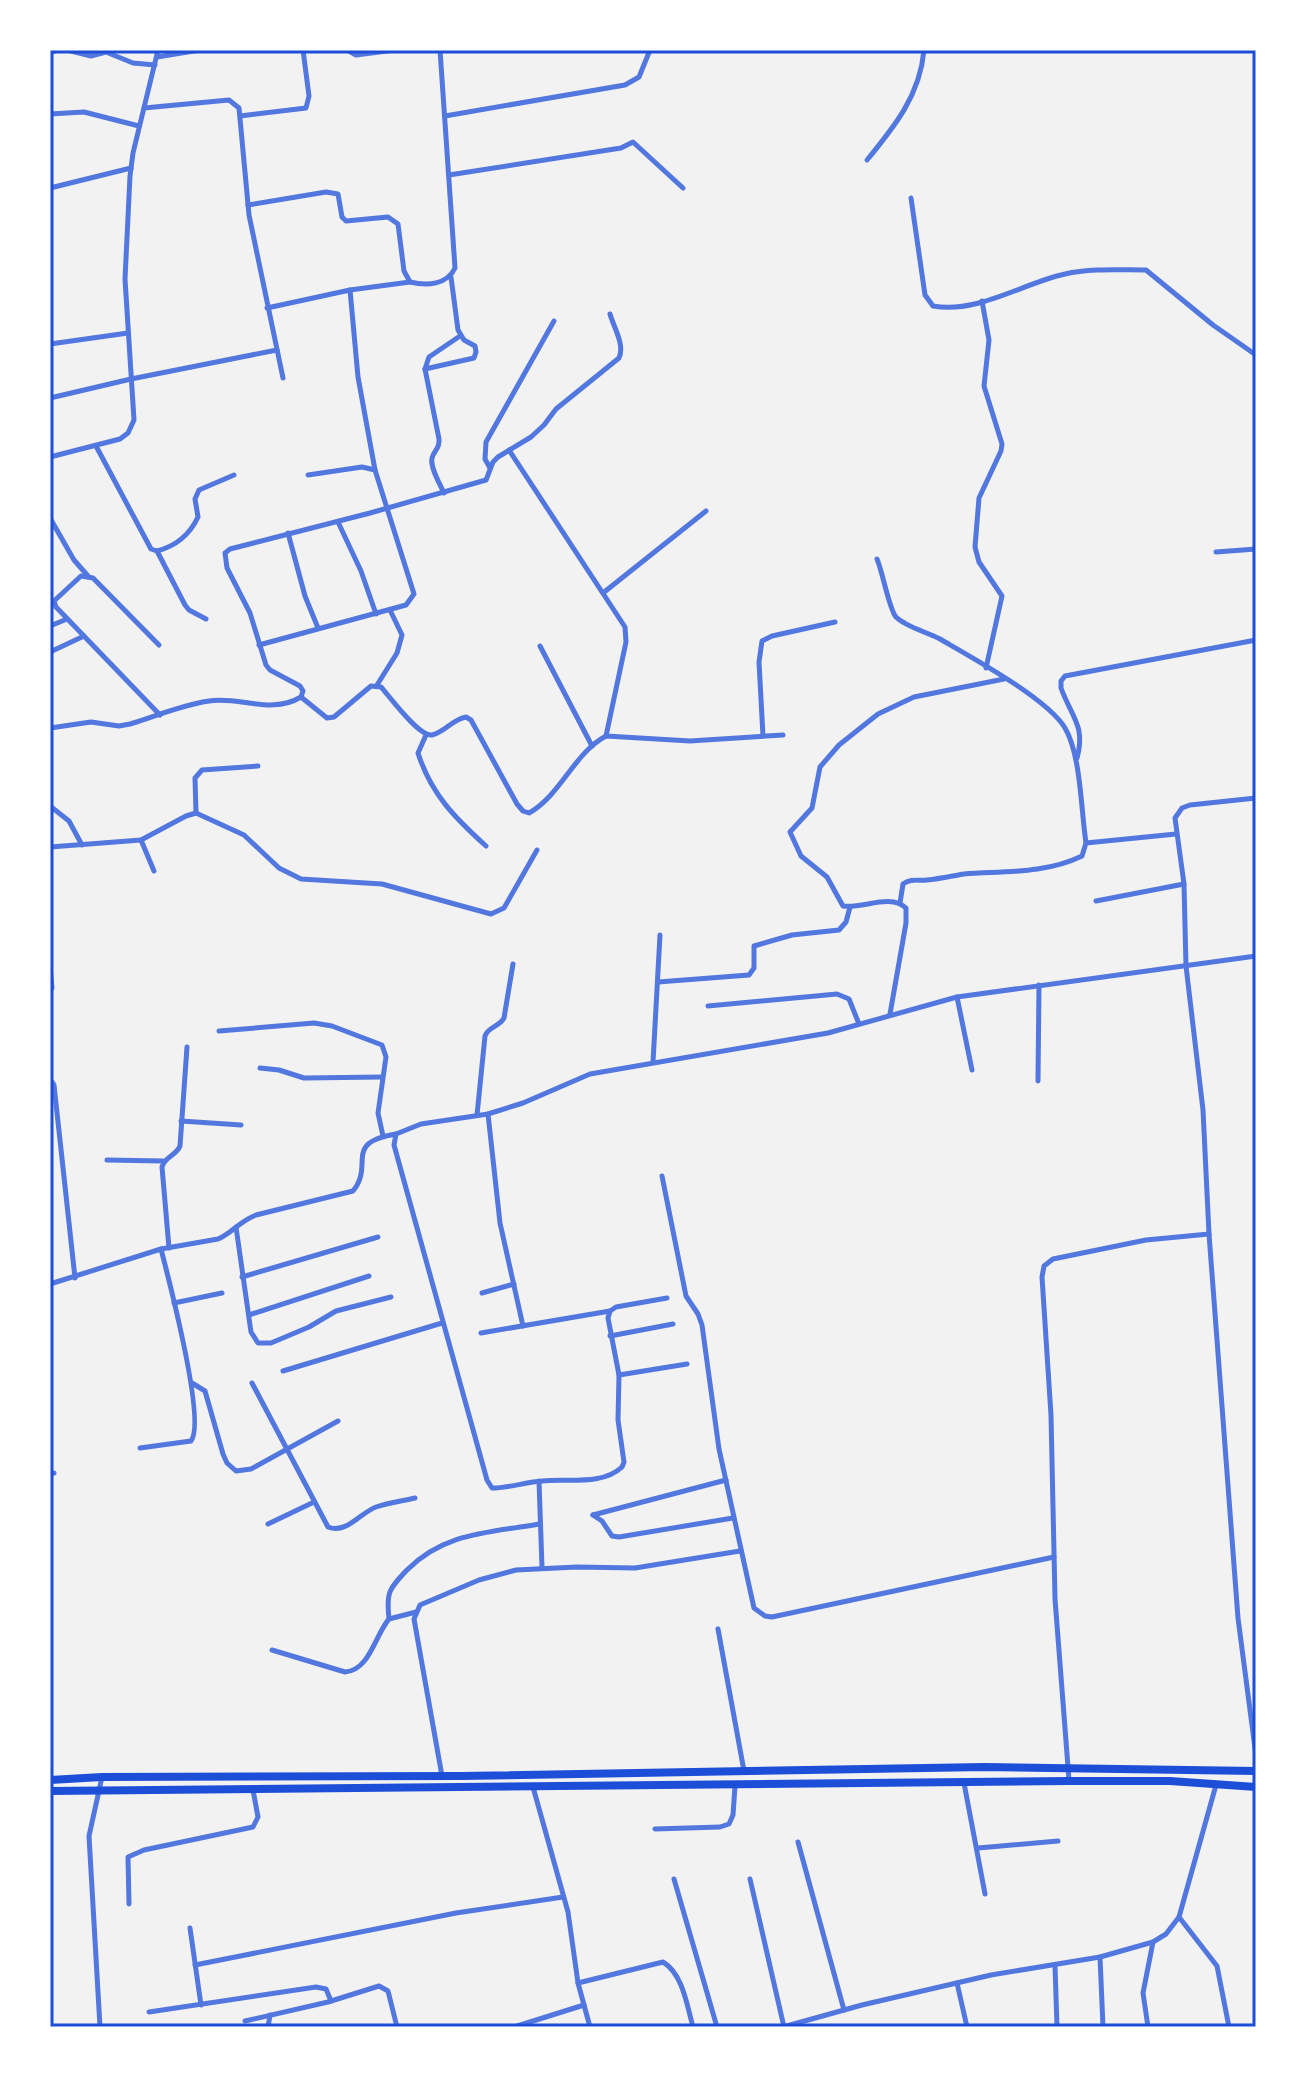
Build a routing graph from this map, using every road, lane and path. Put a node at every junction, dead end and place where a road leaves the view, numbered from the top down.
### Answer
1 (60, 50) edge
2 (67, 50) edge
3 (200, 50) edge
4 (303, 50) edge
5 (347, 50) edge
6 (395, 50) edge
7 (440, 50) edge
8 (650, 50) edge
9 (924, 50) edge
10 (50, 52) edge
11 (157, 53) edge
12 (155, 65) junction
13 (144, 108) junction
14 (50, 114) edge
15 (240, 116) junction
16 (445, 116) junction
17 (139, 126) junction
18 (867, 160) dead end
19 (131, 168) junction
20 (449, 175) junction
21 (50, 188) edge
22 (683, 188) dead end
23 (911, 198) dead end
24 (248, 205) junction
25 (451, 276) junction
26 (410, 282) junction
27 (350, 290) junction
28 (982, 301) junction
29 (267, 308) junction
30 (610, 314) dead end
31 (554, 321) dead end
32 (128, 333) junction
33 (460, 336) junction
34 (50, 344) edge
35 (277, 350) junction
36 (1256, 355) edge
37 (425, 369) junction
38 (283, 378) dead end
39 (131, 379) junction
40 (50, 398) edge
41 (96, 446) junction
42 (431, 448) dead end
43 (509, 450) junction
44 (50, 457) edge
45 (432, 457) junction
46 (490, 468) junction
47 (375, 470) junction
48 (234, 475) dead end
49 (308, 475) dead end
50 (444, 493) junction
51 (386, 509) junction
52 (706, 511) dead end
53 (50, 518) edge
54 (338, 522) junction
55 (288, 533) junction
56 (1256, 549) edge
57 (157, 551) junction
58 (1216, 552) dead end
59 (877, 559) dead end
60 (88, 576) junction
61 (603, 593) junction
62 (390, 610) junction
63 (376, 614) junction
64 (67, 619) junction
65 (206, 619) dead end
66 (835, 622) dead end
67 (50, 626) edge
68 (318, 628) junction
69 (84, 636) junction
70 (1256, 640) edge
71 (159, 645) dead end
72 (259, 645) junction
73 (540, 646) dead end
74 (50, 652) edge
75 (986, 668) junction
76 (1004, 679) junction
77 (377, 685) junction
78 (301, 697) junction
79 (160, 715) junction
80 (50, 728) edge
81 (426, 735) junction
82 (783, 735) dead end
83 (606, 736) junction
84 (763, 736) junction
85 (592, 746) junction
86 (1076, 759) junction
87 (258, 766) dead end
88 (1256, 798) edge
89 (50, 806) edge
90 (196, 813) junction
91 (1176, 834) junction
92 (141, 840) junction
93 (1086, 843) junction
94 (82, 845) junction
95 (486, 846) dead end
96 (50, 847) edge
97 (537, 850) dead end
98 (154, 871) dead end
99 (1184, 884) junction
100 (1096, 901) dead end
101 (900, 903) junction
102 (850, 907) junction
103 (660, 935) dead end
104 (1256, 956) edge
105 (513, 964) dead end
106 (1186, 966) junction
107 (50, 967) edge
108 (658, 982) junction
109 (1039, 985) junction
110 (50, 991) edge
111 (957, 997) junction
112 (708, 1006) dead end
113 (890, 1014) junction
114 (859, 1024) junction
115 (219, 1031) dead end
116 (187, 1047) dead end
117 (653, 1063) junction
118 (260, 1068) dead end
119 (972, 1070) dead end
120 (382, 1077) junction
121 (50, 1079) edge
122 (1038, 1081) dead end
123 (488, 1114) junction
124 (477, 1115) junction
125 (181, 1121) junction
126 (241, 1125) dead end
127 (396, 1134) junction
128 (383, 1136) junction
129 (107, 1160) dead end
130 (163, 1161) junction
131 (662, 1176) dead end
132 (236, 1227) junction
133 (1209, 1234) junction
134 (378, 1237) dead end
135 (169, 1248) junction
136 (161, 1249) junction
137 (369, 1276) dead end
138 (242, 1277) junction
139 (75, 1278) junction
140 (50, 1284) edge
141 (514, 1284) junction
142 (222, 1293) dead end
143 (482, 1293) dead end
144 (391, 1297) dead end
145 (667, 1298) dead end
146 (174, 1303) junction
147 (610, 1311) junction
148 (248, 1316) junction
149 (442, 1323) junction
150 (673, 1324) dead end
151 (523, 1326) junction
152 (481, 1333) dead end
153 (610, 1336) junction
154 (687, 1364) dead end
155 (283, 1371) dead end
156 (619, 1375) junction
157 (191, 1382) junction
158 (252, 1383) dead end
159 (338, 1421) dead end
160 (140, 1448) dead end
161 (287, 1449) junction
162 (726, 1480) junction
163 (539, 1481) junction
164 (415, 1498) dead end
165 (314, 1502) junction
166 (733, 1518) junction
167 (268, 1524) dead end
168 (539, 1524) junction
169 (740, 1551) junction
170 (1054, 1557) junction
171 (542, 1567) junction
172 (416, 1612) junction
173 (389, 1619) junction
174 (718, 1629) dead end
175 (272, 1650) dead end
176 (1256, 1756) edge
177 (1069, 1767) junction
178 (1256, 1771) edge
179 (744, 1772) junction
180 (442, 1776) junction
181 (102, 1777) junction
182 (50, 1780) edge
183 (1069, 1781) junction
184 (964, 1783) junction
185 (533, 1785) junction
186 (1216, 1785) junction
187 (735, 1786) junction
188 (1256, 1787) edge
189 (252, 1789) junction
190 (50, 1791) edge
191 (101, 1792) junction
192 (655, 1829) dead end
193 (1058, 1841) dead end
194 (798, 1842) dead end
195 (978, 1848) junction
196 (674, 1879) dead end
197 (750, 1879) dead end
198 (985, 1894) dead end
199 (563, 1897) junction
200 (129, 1904) dead end
201 (1179, 1917) junction
202 (190, 1928) dead end
203 (1153, 1942) junction
204 (1100, 1957) junction
205 (195, 1965) junction
206 (1055, 1966) junction
207 (578, 1983) junction
208 (957, 1983) junction
209 (331, 2001) junction
210 (201, 2005) junction
211 (584, 2005) junction
212 (844, 2010) junction
213 (149, 2012) dead end
214 (270, 2015) junction
215 (245, 2021) dead end
216 (100, 2027) edge
217 (268, 2027) edge
218 (397, 2027) edge
219 (514, 2027) edge
220 (590, 2027) edge
221 (693, 2027) edge
222 (717, 2027) edge
223 (784, 2027) edge
224 (967, 2027) edge
225 (1057, 2027) edge
226 (1103, 2027) edge
227 (1148, 2027) edge
228 (1229, 2027) edge

1 - 10 street
2 - 12 street
3 - 11 street
4 - 15 street
5 - 6 street
7 - 16 street
8 - 16 street
9 - 18 street
11 - 12 street
12 - 13 street
13 - 15 street
13 - 17 street
14 - 17 street
15 - 24 street
16 - 20 street
17 - 19 street
19 - 21 street
19 - 32 street
20 - 22 street
20 - 25 street
23 - 28 street
24 - 26 street
24 - 29 street
25 - 26 street
25 - 33 street
26 - 27 street
27 - 29 street
27 - 47 street
28 - 36 street
28 - 75 street
29 - 35 street
30 - 43 street
31 - 46 street
32 - 34 street
32 - 39 street
33 - 37 street
33 - 37 street
35 - 38 street
35 - 39 street
37 - 45 street
39 - 40 street
39 - 41 street
41 - 44 street
41 - 57 street
42 - 45 street
43 - 46 street
43 - 61 street
45 - 50 street
46 - 50 street
47 - 49 street
47 - 51 street
48 - 57 street
50 - 51 street
51 - 54 street
51 - 62 street
52 - 61 street
53 - 60 street
54 - 55 street
54 - 63 street
55 - 68 street
55 - 72 street
56 - 58 street
57 - 65 street
59 - 75 street
60 - 64 street
60 - 71 street
61 - 83 street
62 - 63 street
62 - 77 street
63 - 68 street
64 - 67 street
64 - 69 street
66 - 84 street
68 - 72 street
69 - 74 street
69 - 79 street
70 - 86 street
72 - 78 street
73 - 85 street
75 - 76 street
76 - 86 street
76 - 102 street
77 - 78 street
77 - 81 street
78 - 79 street
79 - 80 street
81 - 85 street
81 - 95 street
82 - 84 street
83 - 84 street
83 - 85 street
86 - 93 street
87 - 90 street
88 - 91 street
89 - 94 street
90 - 92 street
90 - 97 street
91 - 93 street
91 - 99 street
92 - 94 street
92 - 98 street
93 - 101 street
94 - 96 street
99 - 100 street
99 - 106 street
101 - 102 street
101 - 113 street
102 - 108 street
103 - 108 street
104 - 106 street
105 - 124 street
106 - 109 street
106 - 133 street
107 - 110 street
108 - 117 street
109 - 111 street
109 - 122 street
111 - 113 street
111 - 119 street
112 - 114 street
113 - 114 street
114 - 117 street
115 - 120 street
116 - 125 street
117 - 123 street
118 - 120 street
120 - 128 street
121 - 139 street
123 - 124 street
123 - 141 street
124 - 127 street
125 - 126 street
125 - 130 street
127 - 128 street
127 - 149 street
128 - 132 street
129 - 130 street
130 - 135 street
131 - 162 street
132 - 135 street
132 - 138 street
133 - 170 street
133 - 176 street
134 - 138 street
135 - 136 street
136 - 139 street
136 - 146 street
137 - 148 street
138 - 148 street
139 - 140 street
141 - 143 street
141 - 151 street
142 - 146 street
144 - 148 street
145 - 147 street
146 - 157 street
147 - 151 street
147 - 153 street
149 - 155 street
149 - 163 street
150 - 153 street
151 - 152 street
153 - 156 street
154 - 156 street
156 - 163 street
157 - 160 street
157 - 161 street
158 - 161 street
159 - 161 street
161 - 165 street
162 - 166 street
162 - 166 street
163 - 168 street
164 - 165 street
165 - 167 street
166 - 169 street
168 - 171 street
168 - 173 street
169 - 170 street
169 - 171 street
170 - 177 street
171 - 172 street
172 - 173 street
172 - 180 street
173 - 175 street
174 - 179 street
177 - 178 main road
177 - 179 main road
177 - 183 street
179 - 180 main road
180 - 181 main road
181 - 182 main road
181 - 191 street
183 - 184 main road
183 - 186 main road
184 - 187 main road
184 - 195 street
185 - 187 main road
185 - 189 main road
185 - 199 street
186 - 188 main road
186 - 201 street
187 - 192 street
189 - 191 main road
189 - 200 street
190 - 191 main road
191 - 216 street
193 - 195 street
194 - 212 street
195 - 198 street
196 - 222 street
197 - 223 street
199 - 205 street
199 - 207 street
201 - 203 street
201 - 228 street
202 - 205 street
203 - 204 street
203 - 227 street
204 - 206 street
204 - 226 street
205 - 210 street
206 - 208 street
206 - 225 street
207 - 211 street
207 - 221 street
208 - 212 street
208 - 224 street
209 - 210 street
209 - 214 street
209 - 218 street
210 - 213 street
211 - 219 street
211 - 220 street
212 - 223 street
214 - 215 street
214 - 217 street

